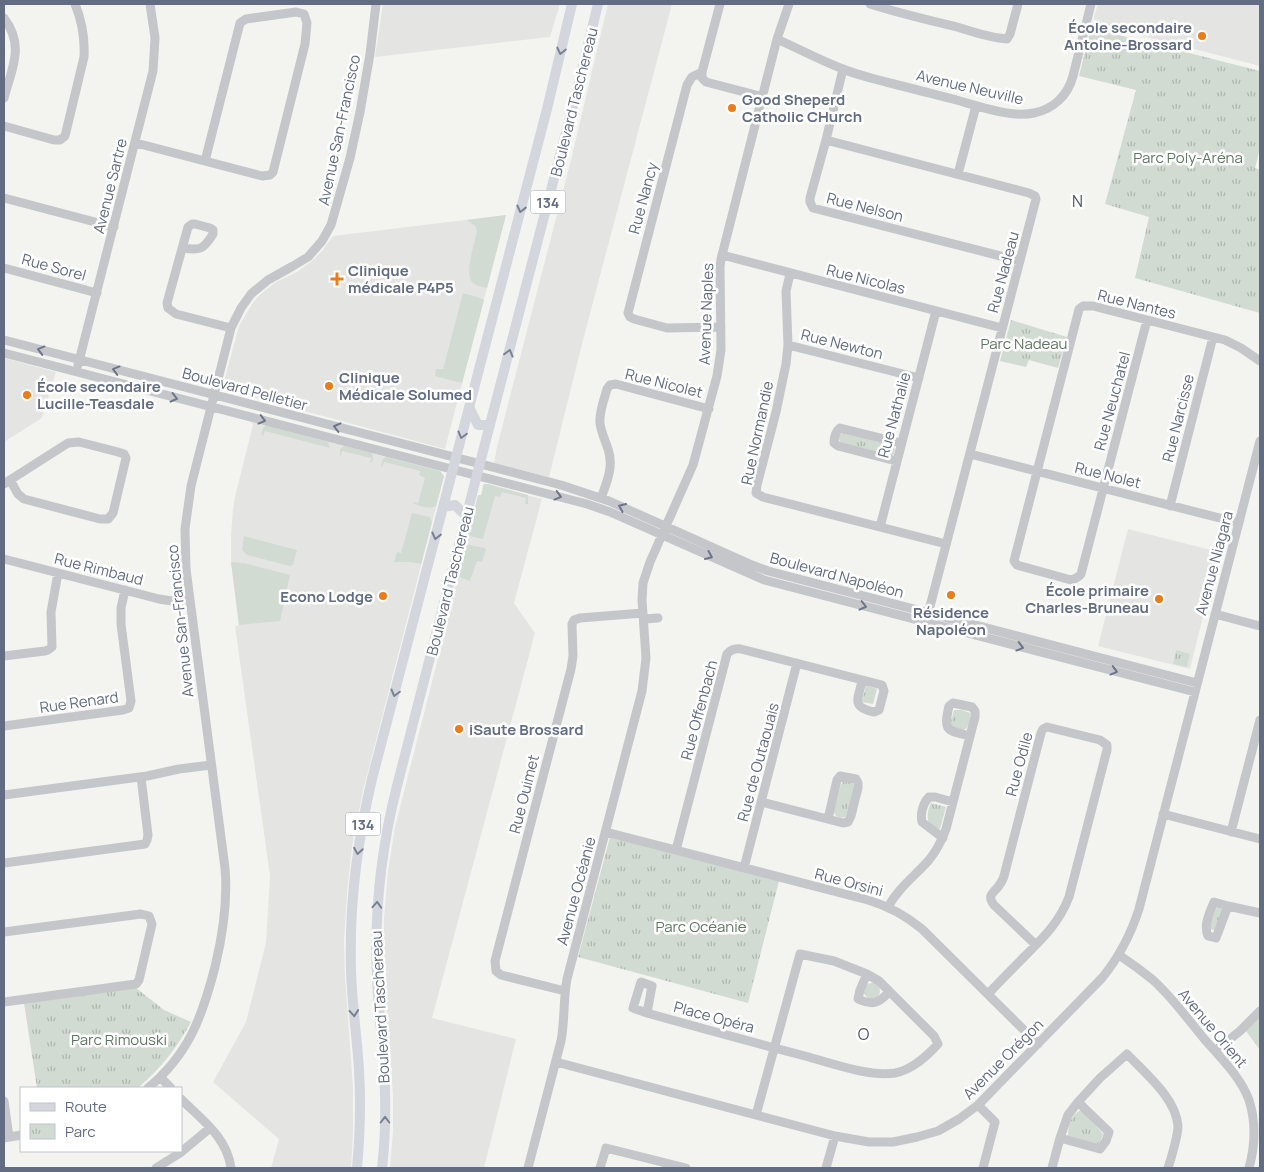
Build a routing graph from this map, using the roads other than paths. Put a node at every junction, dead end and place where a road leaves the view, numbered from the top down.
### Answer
1 (75, 4) edge
2 (150, 4) edge
3 (376, 4) edge
4 (572, 4) edge
5 (598, 4) edge
6 (720, 4) edge
7 (789, 4) edge
8 (870, 4) edge
9 (1018, 4) edge
10 (1091, 4) edge
11 (4, 18) edge
12 (777, 39) junction
13 (843, 69) junction
14 (702, 72) junction
15 (763, 97) junction
16 (4, 98) edge
17 (976, 106) junction
18 (4, 126) edge
19 (826, 140) junction
20 (136, 143) junction
21 (205, 161) junction
22 (958, 174) junction
23 (4, 198) edge
24 (114, 226) junction
25 (183, 248) dead end
26 (722, 256) junction
27 (1020, 261) junction
28 (4, 268) edge
29 (790, 274) junction
30 (97, 293) junction
31 (936, 311) junction
32 (1147, 320) junction
33 (232, 328) junction
34 (721, 328) junction
35 (1002, 328) junction
36 (1213, 338) junction
37 (4, 340) edge
38 (788, 345) junction
39 (4, 353) edge
40 (79, 360) junction
41 (1260, 361) edge
42 (76, 372) junction
43 (919, 378) junction
44 (214, 395) junction
45 (211, 407) junction
46 (469, 407) junction
47 (709, 409) junction
48 (290, 415) junction
49 (490, 425) junction
50 (287, 427) junction
51 (384, 439) junction
52 (1260, 441) edge
53 (901, 443) junction
54 (380, 451) junction
55 (970, 454) junction
56 (456, 458) junction
57 (896, 462) junction
58 (480, 464) junction
59 (453, 470) junction
60 (1036, 471) junction
61 (477, 475) junction
62 (539, 479) junction
63 (7, 482) edge
64 (1103, 488) junction
65 (536, 490) junction
66 (601, 498) junction
67 (1170, 506) junction
68 (443, 507) junction
69 (466, 516) junction
70 (1239, 524) junction
71 (880, 527) junction
72 (664, 531) junction
73 (946, 544) junction
74 (4, 559) edge
75 (58, 573) junction
76 (125, 590) junction
77 (189, 599) junction
78 (1215, 614) junction
79 (644, 616) junction
80 (658, 618) dead end
81 (927, 618) junction
82 (1260, 626) edge
83 (4, 656) edge
84 (798, 664) junction
85 (862, 681) dead end
86 (1196, 688) junction
87 (1260, 720) edge
88 (4, 726) edge
89 (970, 736) dead end
90 (211, 765) junction
91 (141, 777) junction
92 (4, 795) edge
93 (762, 802) junction
94 (953, 802) junction
95 (1163, 814) junction
96 (828, 819) junction
97 (606, 832) junction
98 (1232, 832) junction
99 (943, 838) junction
100 (1260, 840) edge
101 (676, 850) junction
102 (4, 863) edge
103 (744, 868) junction
104 (1228, 906) dead end
105 (888, 907) junction
106 (1260, 912) edge
107 (4, 932) edge
108 (1036, 945) junction
109 (1119, 955) junction
110 (867, 974) junction
111 (565, 991) junction
112 (889, 992) junction
113 (988, 994) junction
114 (4, 1002) edge
115 (1260, 1011) edge
116 (647, 1014) dead end
117 (1038, 1044) junction
118 (774, 1048) junction
119 (1215, 1051) junction
120 (556, 1062) junction
121 (160, 1077) junction
122 (149, 1087) edge
123 (170, 1087) edge
124 (182, 1099) edge
125 (4, 1101) edge
126 (1078, 1102) junction
127 (978, 1105) junction
128 (756, 1115) junction
129 (1257, 1115) edge
130 (210, 1128) junction
131 (20, 1135) edge
132 (835, 1136) junction
133 (6, 1137) edge
134 (1060, 1138) junction
135 (182, 1151) edge
136 (181, 1152) edge
137 (156, 1168) edge
138 (231, 1168) edge
139 (357, 1168) edge
140 (382, 1168) edge
141 (528, 1168) edge
142 (600, 1168) edge
143 (686, 1168) edge
144 (826, 1168) edge
145 (983, 1168) edge
146 (1052, 1168) edge
147 (1168, 1168) edge
148 (1249, 1168) edge

1 - 18 street
2 - 20 street, Avenue Sartre
3 - 33 street, Avenue San-Francisco
4 -> 46 main road, Boulevard Taschereau / 134
49 -> 5 main road, Boulevard Taschereau / 134
6 - 14 street, Rue Nancy
7 - 12 street, Avenue Naples
8 - 9 street
10 - 17 street, Avenue Neuville
11 - 16 street
12 - 13 street, Avenue Neuville
12 - 15 street, Avenue Naples
13 - 17 street, Avenue Neuville
13 - 19 street, Rue Nelson
14 - 15 street
14 - 34 street, Rue Nancy
15 - 26 street, Avenue Naples
17 - 22 street
19 - 22 street, Rue Nadeau
19 - 27 street, Rue Nelson
20 - 21 street
20 - 24 street, Avenue Sartre
21 - 21 street
22 - 27 street, Rue Nadeau
23 - 24 street
24 - 30 street, Avenue Sartre
25 - 33 street
26 - 29 street, Rue Nicolas
26 - 34 street, Avenue Naples
27 - 35 street, Rue Nadeau
28 - 30 street, Rue Sorel
29 - 31 street, Rue Nicolas
29 - 38 street, Rue Normandie
30 - 40 street, Avenue Sartre
31 - 35 street, Rue Nicolas
31 - 43 street, Rue Nathalie
32 - 36 street, Rue Nantes
32 - 60 street, Rue Nantes
32 - 64 street, Rue Neuchatel
33 - 44 street, Avenue San-Francisco
34 - 47 street, Avenue Naples
35 - 55 street, Rue Nadeau
36 - 41 street, Rue Nantes
36 - 67 street, Rue Narcisse
40 -> 37 street, Boulevard Pelletier
38 - 43 street, Rue Newton
38 - 71 street, Rue Normandie
39 - 42 street, Boulevard Pelletier
40 - 42 street, Avenue Sartre
44 -> 40 street, Boulevard Pelletier
42 -> 45 street, Boulevard Pelletier
43 - 53 street, Rue Nathalie
44 - 45 street, Avenue San-Francisco
44 - 48 street, Boulevard Pelletier
45 -> 50 street, Boulevard Pelletier
45 - 77 street, Avenue San-Francisco
46 - 49 main road
46 -> 56 main road, Boulevard Taschereau / 134
47 - 66 street, Rue Nicolet
47 - 72 street, Avenue Naples
48 - 50 street
51 -> 48 street, Boulevard Pelletier
49 - 58 main road, Boulevard Taschereau / 134
50 - 54 street, Boulevard Pelletier
51 - 54 street
51 - 56 street, Boulevard Pelletier
52 - 70 street, Avenue Niagara
53 - 57 street, Rue Nathalie
53 - 57 street
54 - 59 street, Boulevard Pelletier
55 - 60 street, Rue Nolet
55 - 73 street, Rue Nadeau
56 - 58 street, Boulevard Pelletier
56 - 59 main road, Boulevard Taschereau / 134
57 - 71 street, Rue Nathalie
58 - 61 main road, Boulevard Taschereau / 134
58 - 62 street, Boulevard Napoléon
59 - 61 street, Boulevard Pelletier
59 - 68 main road, Boulevard Taschereau / 134
60 - 64 street, Rue Nolet
60 - 64 street, Rue Neuchatel
61 - 65 street, Boulevard Napoléon
61 - 69 main road, Boulevard Taschereau / 134
62 - 65 street
62 - 66 street, Boulevard Napoléon
63 - 63 street
64 - 67 street, Rue Nolet
65 -> 72 street, Boulevard Napoléon
72 -> 66 street, Boulevard Napoléon
67 - 70 street, Rue Nolet
68 - 69 main road
68 -> 139 main road, Boulevard Taschereau / 134
140 -> 69 main road, Boulevard Taschereau / 134
70 - 78 street, Avenue Niagara
71 - 73 street, Rue Normandie
72 - 79 street, Avenue Océanie
72 - 81 street, Boulevard Napoléon
73 - 81 street, Rue Nadeau
74 - 75 street, Rue Rimbaud
75 - 76 street, Rue Rimbaud
75 - 83 street
76 - 77 street, Rue Rimbaud
76 - 88 street, Rue Renard
77 - 90 street, Avenue San-Francisco
78 - 82 street
78 - 86 street, Avenue Niagara
79 - 80 street
79 - 97 street, Avenue Océanie
79 - 111 street, Rue Ouimet
81 - 86 street, Boulevard Napoléon
84 - 85 street, Rue Offenbach
84 - 93 street, Rue de Outaouais
84 - 101 street, Rue Offenbach
86 - 95 street, Avenue Orégon
87 - 98 street
89 - 94 street
90 - 91 street
90 - 121 street, Avenue San-Francisco
91 - 92 street
91 - 102 street
93 - 96 street
93 - 103 street, Rue de Outaouais
94 - 99 street
94 - 99 street
95 - 98 street
95 - 109 street, Avenue Orégon
96 - 96 street
97 - 101 street, Rue Orsini
97 - 111 street, Avenue Océanie
98 - 100 street
99 - 105 street
101 - 103 street, Rue Orsini
103 - 105 street, Rue Orsini
104 - 106 street
105 - 113 street, Rue Orsini
107 - 114 street
108 - 108 street, Rue Odile
108 - 113 street, Rue Odile
109 - 117 street, Avenue Orégon
109 - 119 street, Avenue Orient
110 - 112 street
110 - 112 street
110 - 118 street
111 - 120 street, Avenue Océanie
112 - 118 street, Place Opéra
113 - 117 street, Rue Orsini
115 - 119 street
116 - 118 street, Place Opéra
117 - 127 street, Avenue Orégon
118 - 128 street
119 - 129 street, Avenue Orient
120 - 128 street, Avenue Orégon
120 - 141 street, Avenue Océanie
121 - 122 street, Avenue San-Francisco
121 - 123 street
124 - 130 street
125 - 133 street
126 - 134 street
126 - 134 street
126 - 147 street
127 - 132 street, Avenue Orégon
127 - 145 street
128 - 132 street, Avenue Orégon
129 - 148 street, Avenue Orient
130 - 135 street
130 - 138 street
131 - 133 street
132 - 144 street
134 - 146 street
136 - 137 street
142 - 143 street

